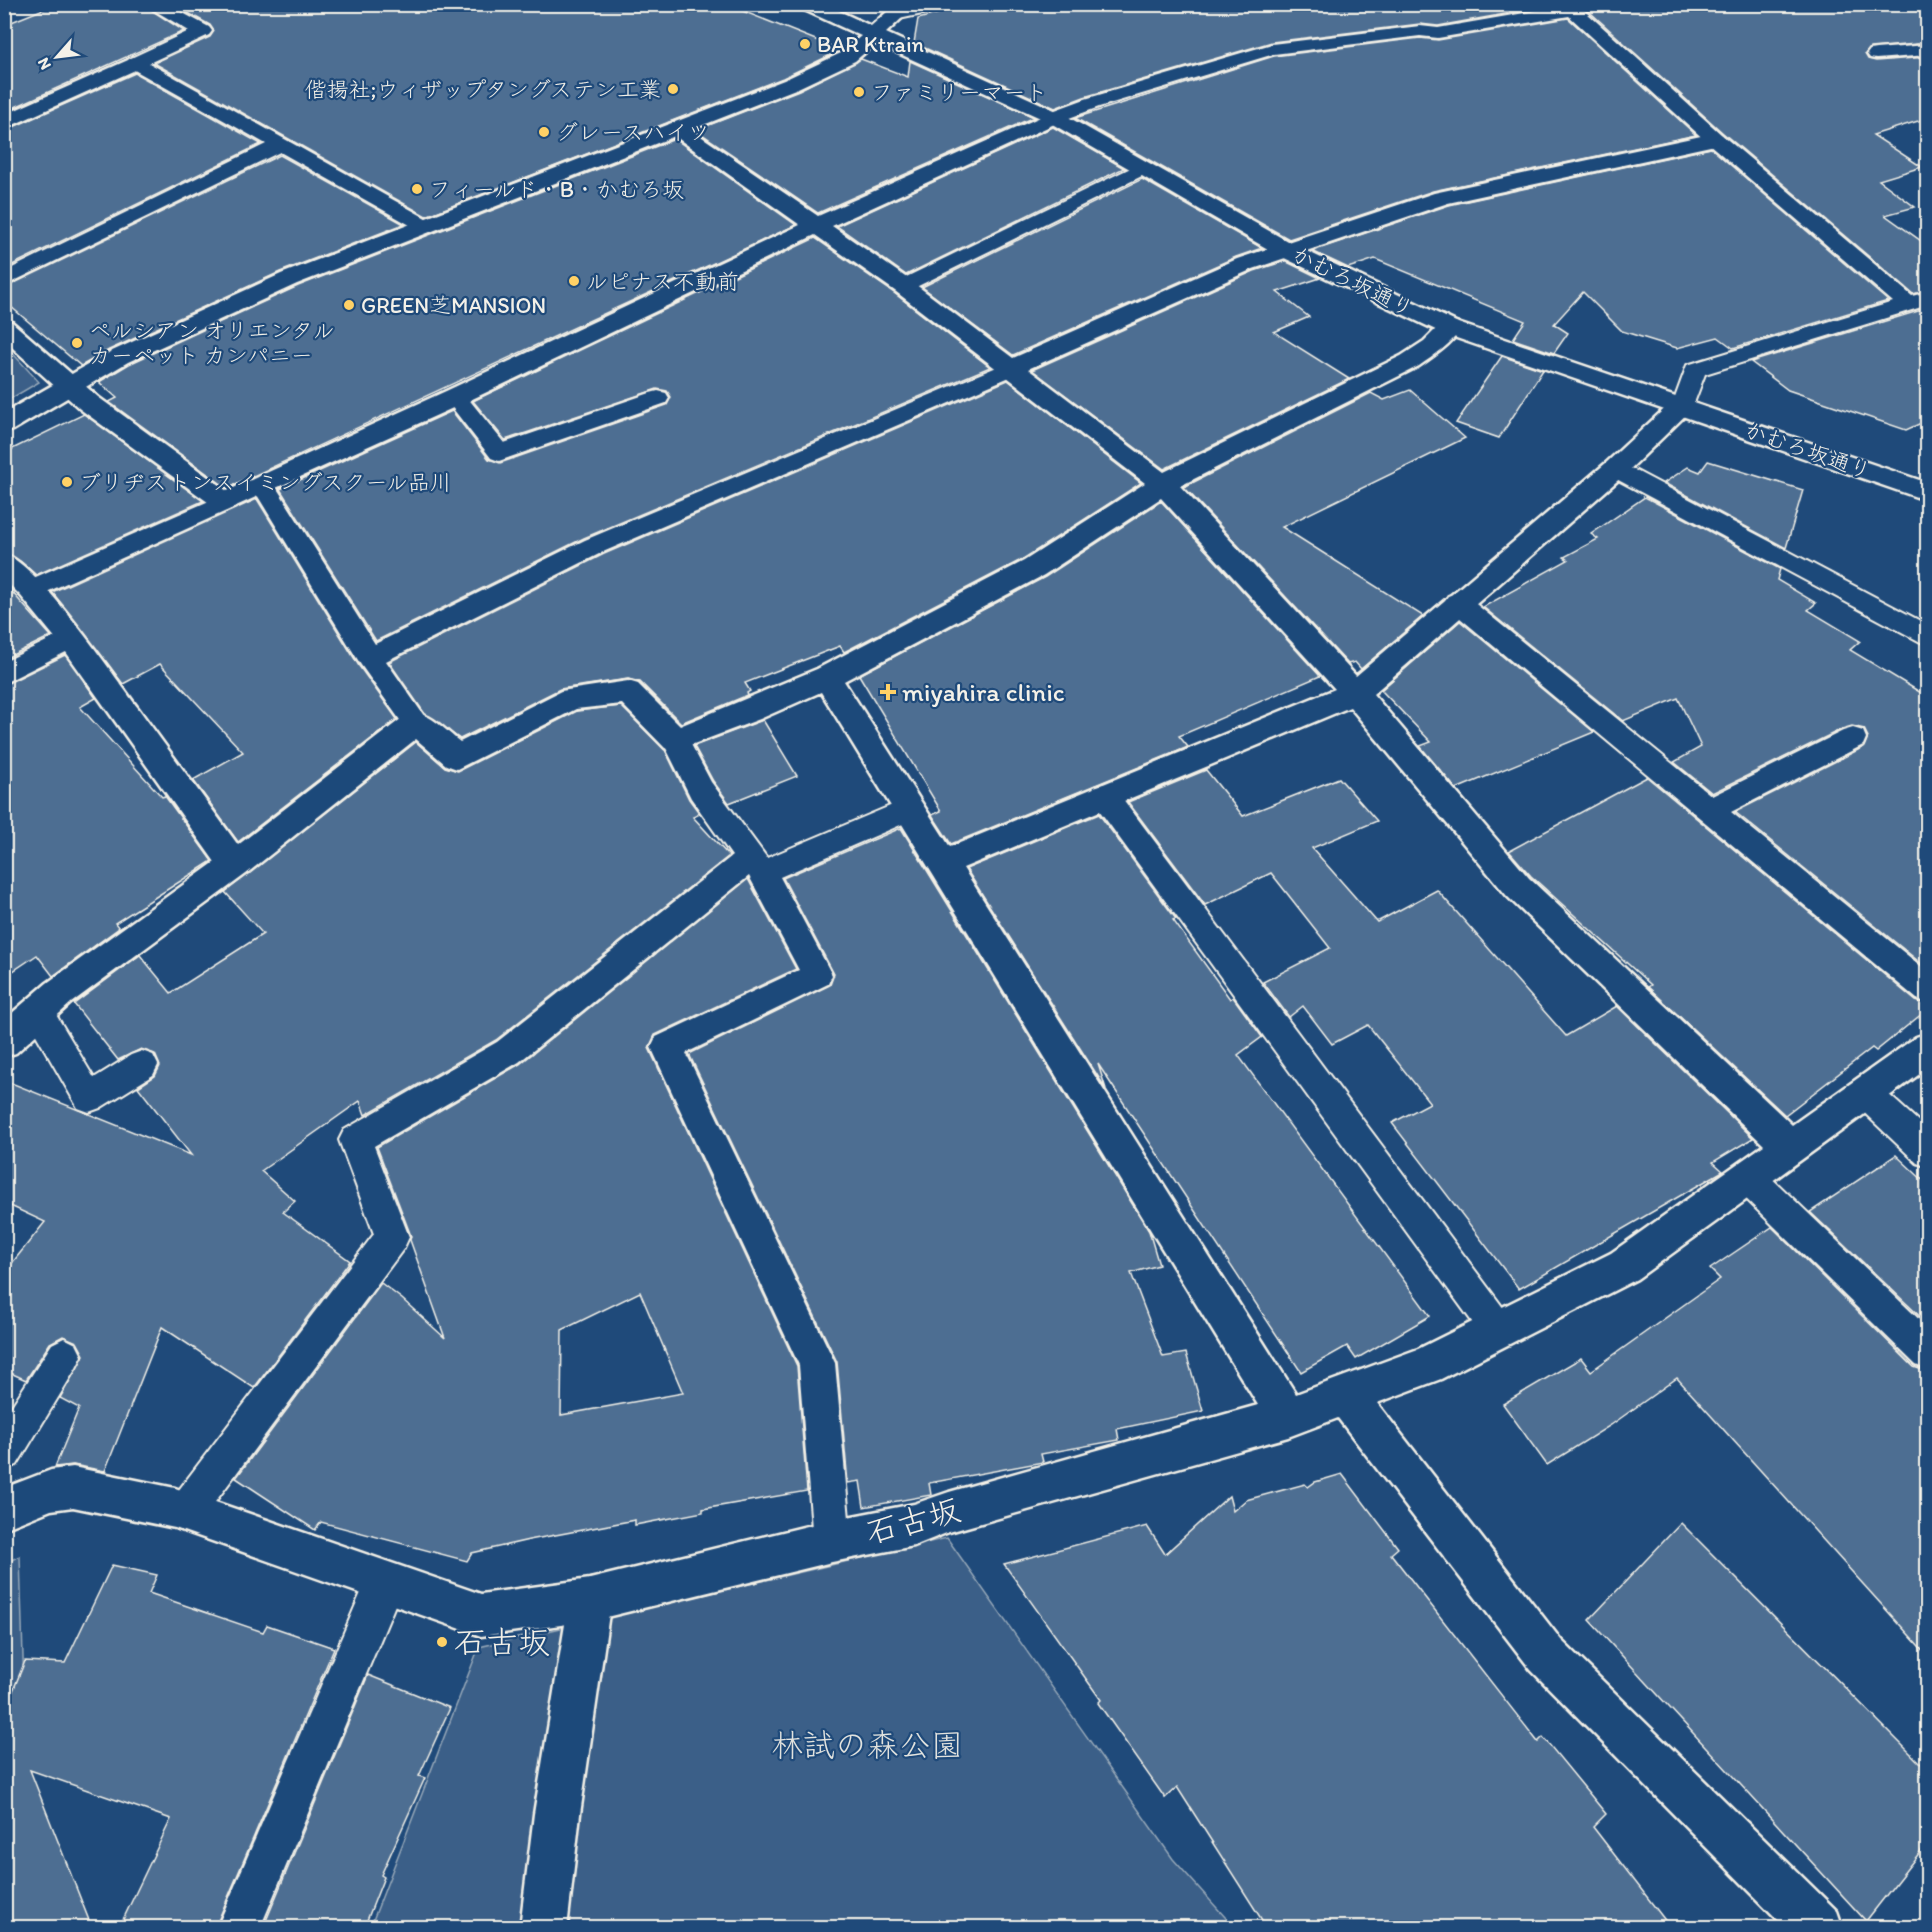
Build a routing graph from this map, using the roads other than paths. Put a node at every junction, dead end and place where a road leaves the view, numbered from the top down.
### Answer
1 (152, 4) edge
2 (807, 4) edge
3 (945, 4) edge
4 (1569, 7) edge
5 (904, 9) edge
6 (873, 35) junction
7 (1928, 50) edge
8 (1876, 54) dead end
9 (135, 63) junction
10 (1054, 117) junction
11 (4, 123) edge
12 (676, 128) junction
13 (1715, 139) junction
14 (280, 145) junction
15 (1143, 168) junction
16 (424, 225) junction
17 (817, 225) junction
18 (1288, 251) junction
19 (4, 280) edge
20 (903, 286) junction
21 (1917, 301) edge
22 (4, 327) edge
23 (1450, 328) junction
24 (1011, 368) junction
25 (70, 386) junction
26 (455, 398) junction
27 (658, 398) dead end
28 (1683, 406) junction
29 (4, 424) edge
30 (1615, 469) junction
31 (1163, 484) junction
32 (264, 485) junction
33 (1928, 492) edge
34 (225, 502) junction
35 (4, 563) edge
36 (31, 589) junction
37 (1457, 602) junction
38 (1928, 637) edge
39 (71, 638) junction
40 (370, 658) junction
41 (4, 674) edge
42 (826, 677) junction
43 (1355, 693) junction
44 (416, 723) junction
45 (1853, 738) dead end
46 (675, 740) junction
47 (1104, 795) junction
48 (909, 809) junction
49 (1709, 810) junction
50 (943, 863) junction
51 (235, 865) junction
52 (756, 865) junction
53 (1928, 990) edge
54 (38, 1012) junction
55 (4, 1042) edge
56 (1928, 1048) edge
57 (142, 1065) dead end
58 (1865, 1093) junction
59 (1790, 1147) junction
60 (1928, 1152) edge
61 (1748, 1178) junction
62 (1498, 1329) junction
63 (1928, 1353) edge
64 (64, 1356) dead end
65 (1346, 1396) junction
66 (1288, 1417) junction
67 (4, 1452) edge
68 (4, 1509) edge
69 (185, 1512) junction
70 (832, 1541) junction
71 (386, 1581) junction
72 (590, 1600) junction
73 (238, 1928) edge
74 (543, 1928) edge
75 (1820, 1928) edge

1 - 9 lane
2 - 6 street, かむろ坂通り
3 - 5 lane
4 - 10 lane
4 - 13 lane
5 - 6 street
6 - 10 street, かむろ坂通り
6 - 12 street
7 - 8 lane
9 - 11 street
9 - 14 lane
10 - 15 street, かむろ坂通り
10 - 17 street
12 - 16 street
12 - 17 street
13 - 18 street
13 - 21 lane
14 - 16 lane
14 - 19 lane
15 - 18 street, かむろ坂通り
15 - 20 lane
16 - 25 street
17 - 20 street
17 - 26 street
18 - 23 street, かむろ坂通り
18 - 24 street
20 - 24 street
21 - 28 lane
22 - 25 street
23 - 28 street, かむろ坂通り
23 - 31 street
24 - 31 street
24 - 40 lane
25 - 29 street
25 - 34 street
26 - 27 lane
26 - 32 street
28 - 30 street
28 - 33 street, かむろ坂通り
30 - 37 street
30 - 38 lane
31 - 42 street
31 - 43 street
32 - 34 street
32 - 40 lane
34 - 36 lane
35 - 36 street
36 - 39 street
37 - 43 street
37 - 49 lane
39 - 41 lane
39 - 51 street
40 - 44 lane
42 - 46 street
42 - 48 street
43 - 47 street
43 - 59 street
44 - 46 street
44 - 51 street
45 - 49 lane
46 - 52 lane
47 - 50 street
47 - 62 lane
48 - 50 street
48 - 52 lane
49 - 53 lane
50 - 66 street
51 - 54 street
52 - 69 lane
52 - 70 lane
54 - 55 street
54 - 57 lane
56 - 58 street, 石古坂
58 - 59 street, 石古坂
58 - 60 lane
59 - 61 street, 石古坂
61 - 62 street, 石古坂
61 - 63 lane
62 - 65 street, 石古坂
64 - 67 lane
65 - 66 street, 石古坂
65 - 75 street
66 - 70 street, 石古坂
68 - 69 street, 石古坂
69 - 71 street, 石古坂
70 - 72 street, 石古坂
71 - 72 street, 石古坂
71 - 73 lane
72 - 74 street

